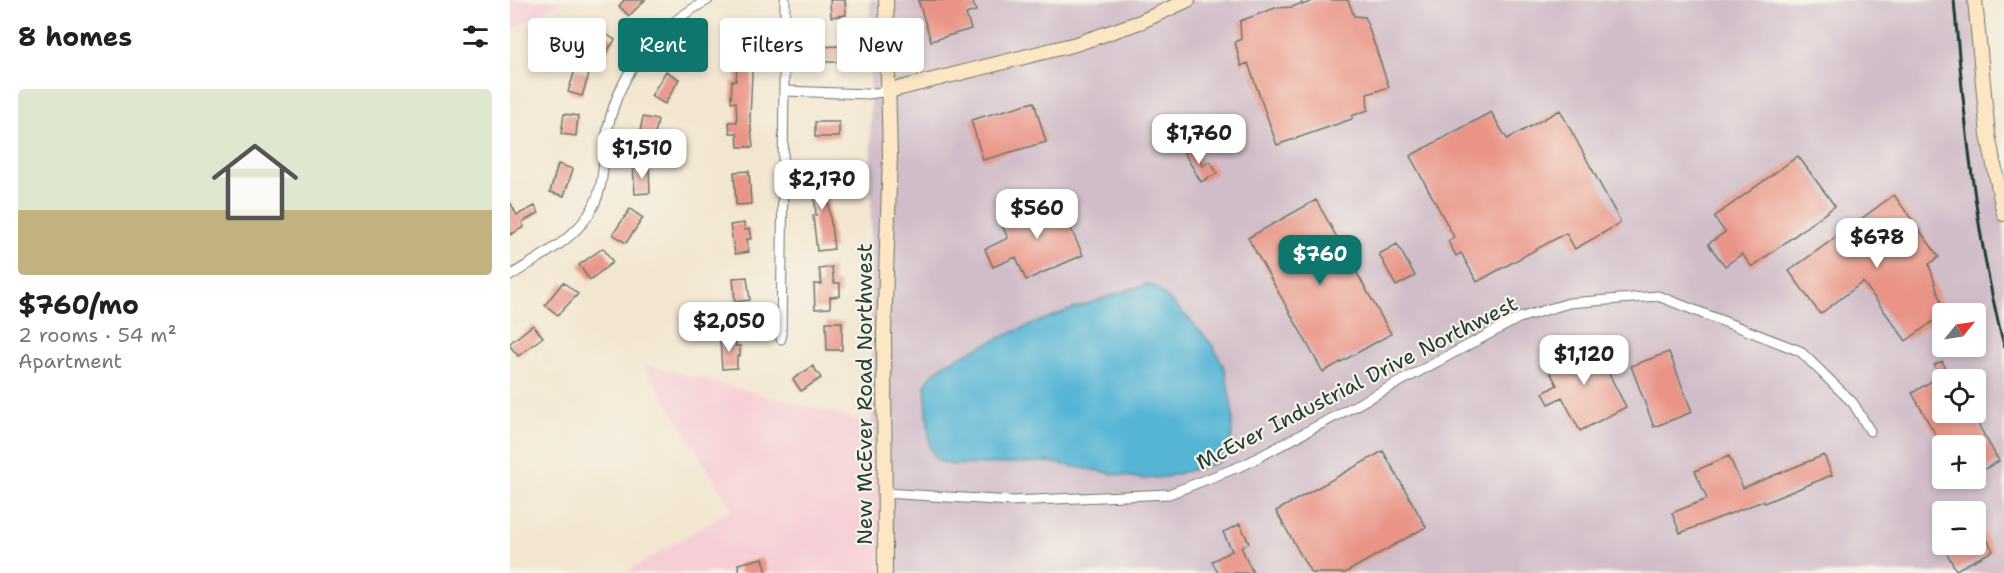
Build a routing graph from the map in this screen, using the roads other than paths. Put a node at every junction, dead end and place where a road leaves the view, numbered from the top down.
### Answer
1 (708, 0) edge
2 (785, 0) edge
3 (886, 0) edge
4 (1188, 0) edge
5 (1975, 0) edge
6 (784, 91) junction
7 (889, 91) junction
8 (2004, 214) edge
9 (510, 276) edge
10 (781, 339) dead end
11 (1870, 431) dead end
12 (885, 493) junction
13 (885, 573) edge

1 - 9 street
2 - 6 street
3 - 7 street, New McEver Road Northwest
4 - 7 street
5 - 8 street
6 - 7 street
6 - 10 street
7 - 12 street, New McEver Road Northwest
11 - 12 street, McEver Industrial Drive Northwest
12 - 13 street, New McEver Road Northwest

